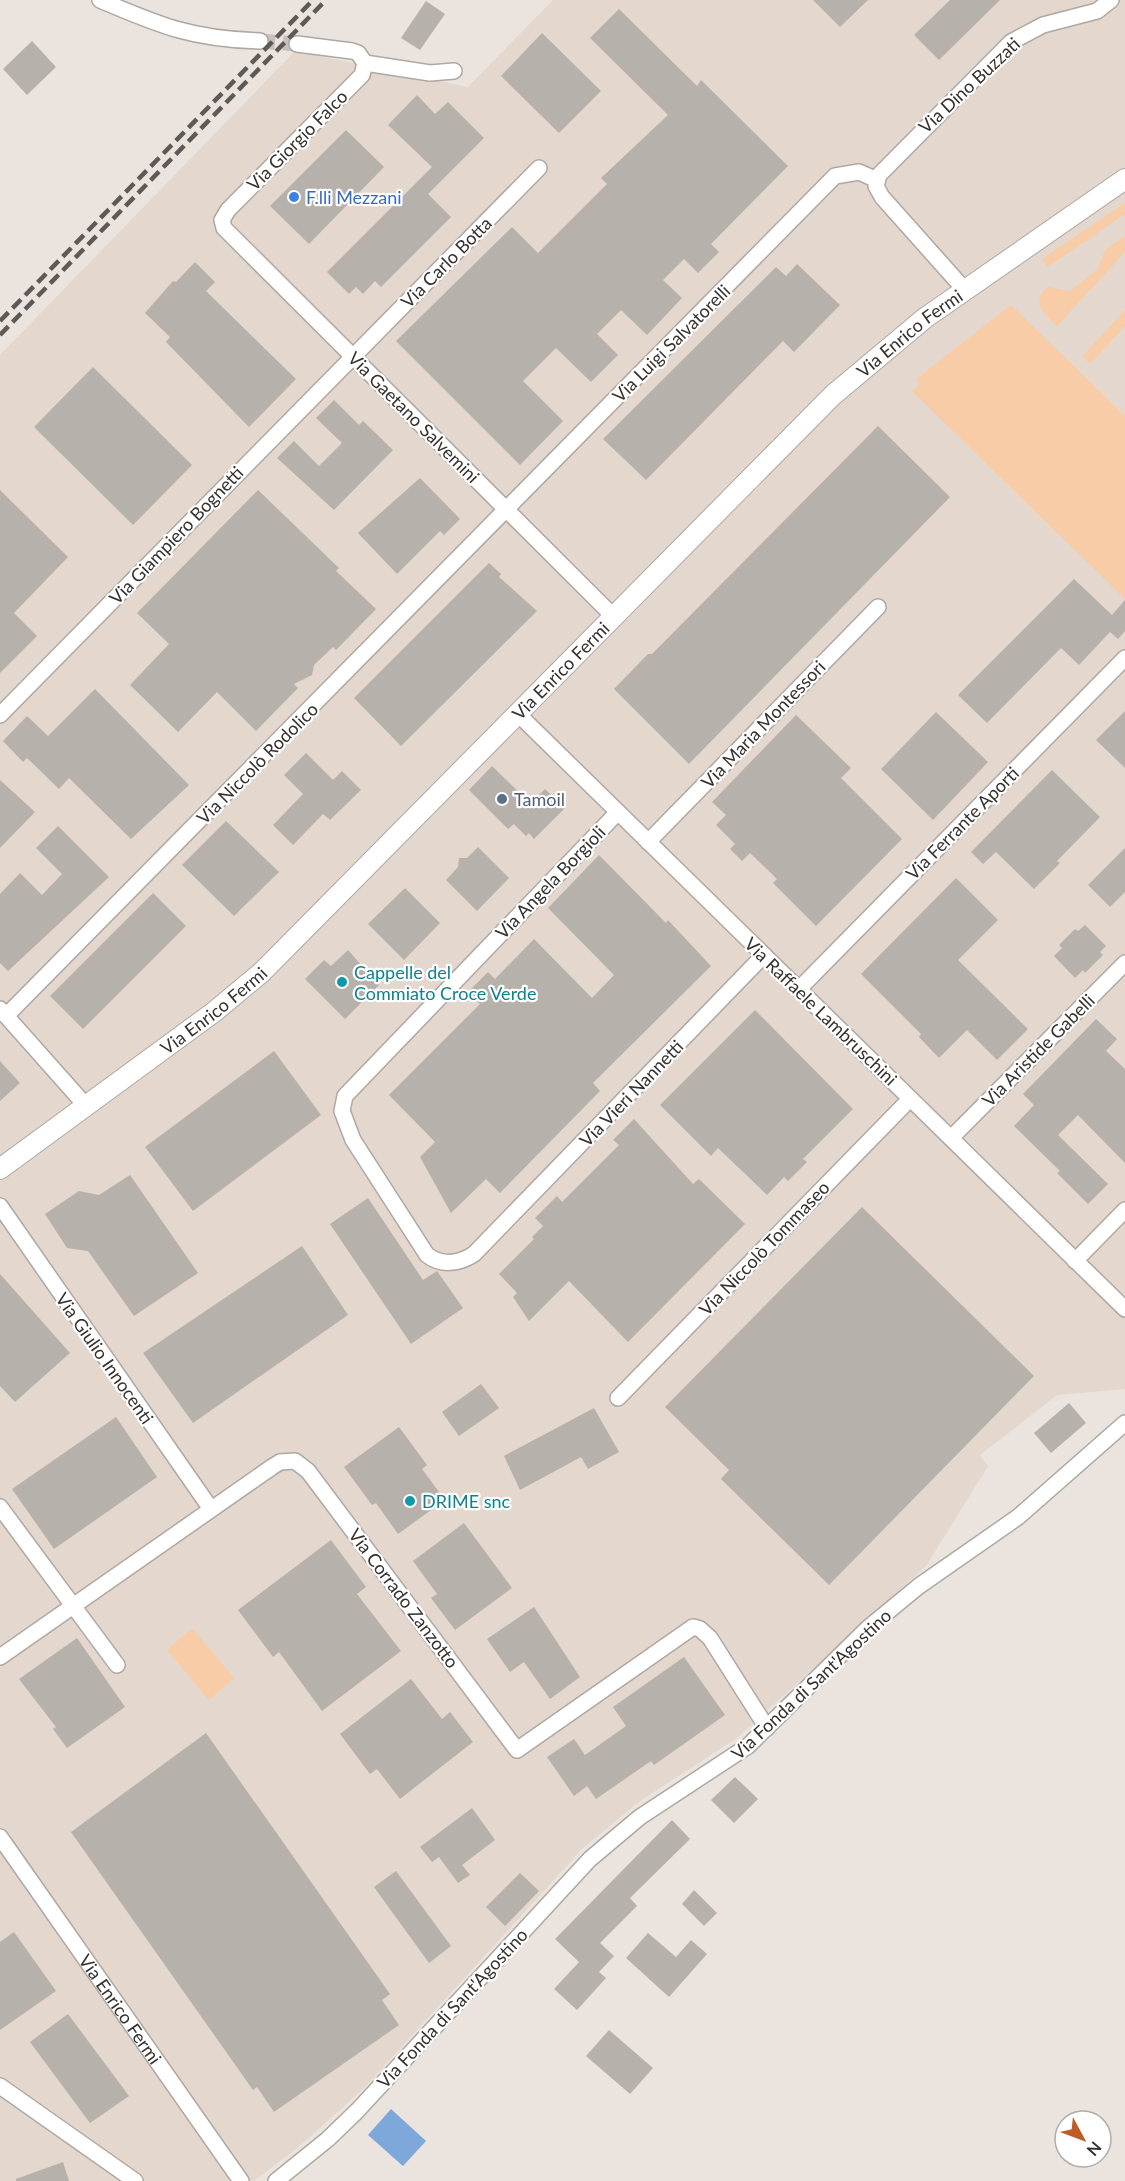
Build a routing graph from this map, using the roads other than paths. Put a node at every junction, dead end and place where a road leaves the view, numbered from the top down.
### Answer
1 (100, 0) edge
2 (1111, 0) edge
3 (260, 41) tunnel mouth
4 (297, 44) tunnel mouth
5 (365, 63) junction
6 (454, 71) dead end
7 (539, 168) dead end
8 (1125, 179) edge
9 (877, 180) junction
10 (224, 215) joint
11 (964, 289) junction
12 (353, 355) junction
13 (507, 510) junction
14 (878, 607) dead end
15 (613, 616) junction
16 (1125, 658) edge
17 (518, 713) junction
18 (0, 715) edge
19 (618, 812) junction
20 (648, 842) junction
21 (764, 955) junction
22 (1125, 963) edge
23 (799, 989) junction
24 (3, 1012) edge
25 (910, 1099) junction
26 (87, 1107) junction
27 (951, 1138) junction
28 (0, 1169) edge
29 (0, 1206) edge
30 (1125, 1210) edge
31 (498, 1231) joint
32 (1075, 1261) junction
33 (1125, 1310) edge
34 (618, 1398) dead end
35 (1125, 1423) edge
36 (0, 1508) edge
37 (211, 1509) junction
38 (73, 1604) junction
39 (0, 1657) edge
40 (117, 1665) dead end
41 (767, 1728) junction
42 (0, 1838) edge
43 (0, 2086) edge
44 (135, 2181) edge
45 (241, 2181) edge
46 (276, 2181) edge

1 - 3 street
2 - 9 street, Via Dino Buzzati
4 - 5 street
5 - 6 street
5 - 10 street, Via Giorgio Falco
7 - 12 street, Via Carlo Botta
8 - 11 street, Via Enrico Fermi
9 - 11 street
9 - 13 street, Via Luigi Salvatorelli
10 - 12 street, Via Gaetano Salvemini
11 - 15 street, Via Enrico Fermi
12 - 13 street, Via Gaetano Salvemini
12 - 18 street, Via Giampiero Bognetti
13 - 15 street, Via Gaetano Salvemini
13 - 24 street, Via Niccolò Rodolico
14 - 20 street, Via Maria Montessori
15 - 17 street, Via Enrico Fermi
16 - 23 street, Via Ferrante Aporti
17 - 19 street, Via Raffaele Lambruschini
17 - 26 street, Via Enrico Fermi
19 - 20 street, Via Raffaele Lambruschini
19 - 31 street, Via Angela Borgioli
20 - 21 street, Via Raffaele Lambruschini
21 - 23 street, Via Raffaele Lambruschini
21 - 31 street, Via Vieri Nannetti
22 - 27 street, Via Aristide Gabelli
23 - 25 street, Via Raffaele Lambruschini
24 - 26 street
25 - 27 street, Via Raffaele Lambruschini
25 - 34 street, Via Niccolò Tommaseo
26 - 28 street, Via Enrico Fermi
27 - 32 street, Via Raffaele Lambruschini
29 - 37 street, Via Giulio Innocenti
30 - 32 street
32 - 33 street, Via Raffaele Lambruschini
35 - 41 street, Via Fonda di Sant'Agostino
36 - 38 street
37 - 38 street, Via Corrado Zanzotto
37 - 41 street, Via Corrado Zanzotto
38 - 39 street, Via Corrado Zanzotto
38 - 40 street
41 - 46 street, Via Fonda di Sant'Agostino
42 - 45 street, Via Enrico Fermi
43 - 44 street

